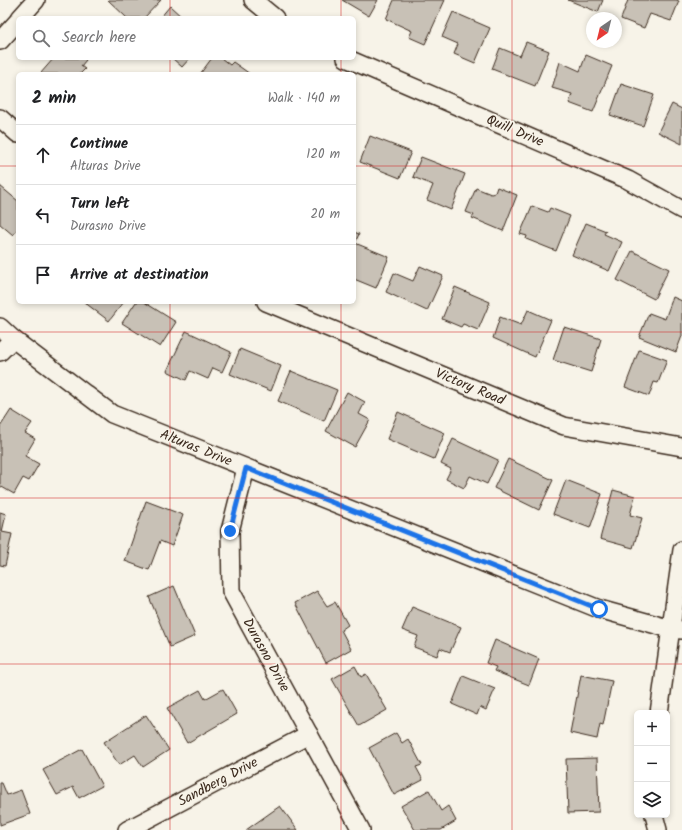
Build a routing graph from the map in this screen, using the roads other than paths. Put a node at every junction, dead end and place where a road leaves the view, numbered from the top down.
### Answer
1 (36, 0) edge
2 (253, 0) edge
3 (22, 16) edge
4 (273, 16) edge
5 (16, 23) edge
6 (0, 41) edge
7 (351, 60) edge
8 (0, 118) edge
9 (16, 132) edge
10 (682, 210) edge
11 (271, 304) edge
12 (0, 327) edge
13 (13, 339) junction
14 (0, 352) edge
15 (682, 447) edge
16 (246, 468) junction
17 (682, 550) edge
18 (676, 629) edge
19 (660, 710) edge
20 (309, 734) junction
21 (655, 818) edge
22 (127, 830) edge
23 (361, 830) edge
24 (658, 830) edge

1 - 3 street
2 - 4 street
5 - 6 street
7 - 10 street, Quill Drive
8 - 9 street
11 - 15 street, Victory Road
12 - 13 street, Alturas Drive
13 - 14 street
13 - 16 street, Alturas Drive
16 - 18 street, Alturas Drive
16 - 20 street, Durasno Drive
17 - 18 street
18 - 19 street
20 - 22 street, Sandberg Drive
20 - 23 street, Durasno Drive
21 - 24 street

